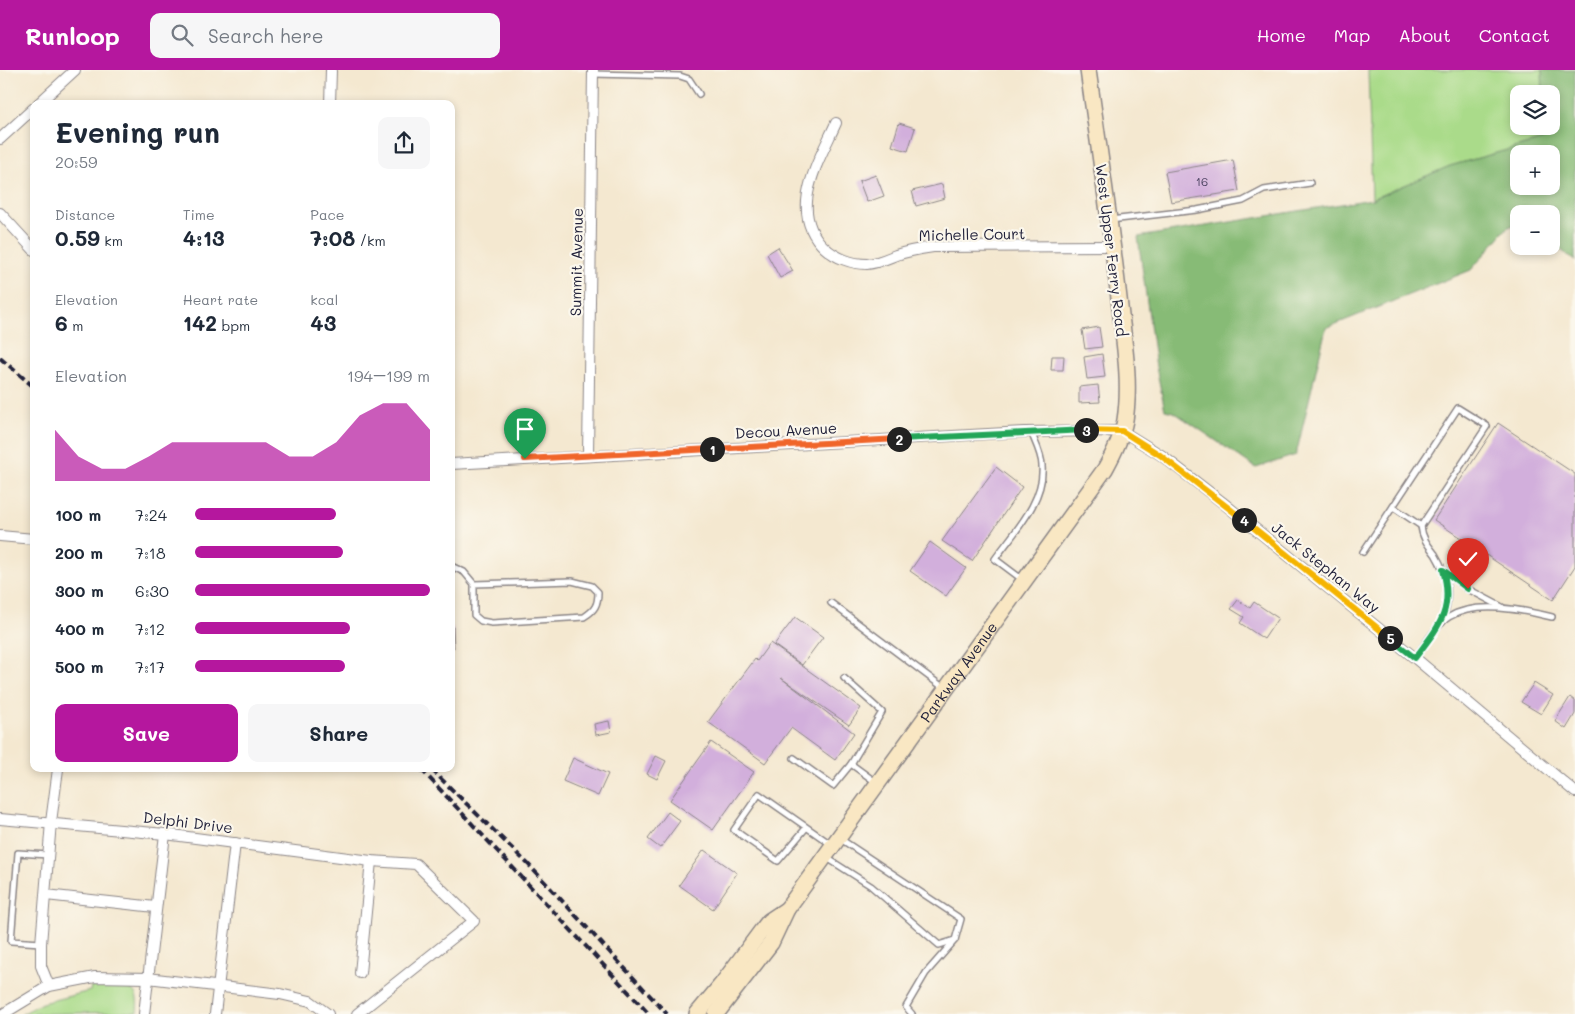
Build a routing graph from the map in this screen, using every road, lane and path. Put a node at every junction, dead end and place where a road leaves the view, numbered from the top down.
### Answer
1 (75, 70) edge
2 (331, 70) edge
3 (1088, 70) edge
4 (593, 72) edge
5 (699, 94) dead end
6 (42, 100) edge
7 (330, 100) edge
8 (30, 112) edge
9 (836, 123) dead end
10 (0, 139) edge
11 (1310, 182) dead end
12 (0, 213) edge
13 (1110, 220) junction
14 (30, 246) edge
15 (1113, 246) junction
16 (1122, 431) junction
17 (1031, 432) junction
18 (588, 455) junction
19 (455, 464) edge
20 (1393, 507) junction
21 (1421, 526) junction
22 (0, 536) edge
23 (30, 539) edge
24 (1363, 552) dead end
25 (455, 568) edge
26 (1443, 570) junction
27 (1024, 581) junction
28 (474, 584) junction
29 (831, 603) dead end
30 (1504, 608) junction
31 (1552, 617) dead end
32 (1442, 623) junction
33 (1415, 658) junction
34 (844, 678) dead end
35 (945, 689) junction
36 (794, 758) dead end
37 (851, 764) junction
38 (58, 772) edge
39 (877, 784) junction
40 (1575, 792) edge
41 (0, 819) edge
42 (51, 822) junction
43 (806, 828) junction
44 (165, 834) junction
45 (235, 843) junction
46 (831, 846) junction
47 (49, 855) junction
48 (372, 861) junction
49 (46, 895) junction
50 (155, 907) junction
51 (787, 909) junction
52 (955, 940) junction
53 (41, 944) junction
54 (360, 972) dead end
55 (148, 978) junction
56 (49, 986) junction
57 (218, 986) junction
58 (3, 1014) edge
59 (144, 1014) edge
60 (215, 1014) edge
61 (328, 1014) edge
62 (357, 1014) edge
63 (696, 1014) edge
64 (716, 1014) edge
65 (912, 1014) edge

1 - 6 street
2 - 7 street
3 - 13 main road, West Upper Ferry Road
4 - 5 lane
4 - 18 street, Summit Avenue
8 - 10 street
9 - 15 street, Michelle Court
11 - 13 lane
12 - 14 street
13 - 15 main road, West Upper Ferry Road
15 - 16 main road, West Upper Ferry Road
16 - 17 street, Decou Avenue
16 - 27 main road, Parkway Avenue
16 - 33 street, Jack Stephan Way
17 - 18 street, Decou Avenue
17 - 27 lane
18 - 19 street, Decou Avenue
20 - 21 lane
20 - 21 lane
20 - 24 lane
21 - 26 lane
22 - 23 street
25 - 28 lane
26 - 30 lane
26 - 32 lane
27 - 35 main road, Parkway Avenue
28 - 28 lane
29 - 35 lane
30 - 31 lane
30 - 32 lane
32 - 33 lane
33 - 40 street, Jack Stephan Way
34 - 37 lane
35 - 39 main road, Parkway Avenue
36 - 37 lane
37 - 39 lane
38 - 42 street
39 - 46 main road, Parkway Avenue
41 - 42 street, Delphi Drive
42 - 44 street, Delphi Drive
42 - 47 street
43 - 43 lane
43 - 46 lane
44 - 45 street, Delphi Drive
44 - 50 street
45 - 48 street, Delphi Drive
45 - 57 street
46 - 51 main road, Parkway Avenue
46 - 52 lane
46 - 52 lane
47 - 49 street
47 - 53 lane
48 - 54 street
48 - 62 street, Delphi Drive
49 - 50 street
49 - 53 street
50 - 55 street
51 - 63 main road, Parkway Avenue
51 - 64 main road, Parkway Avenue
52 - 65 lane
53 - 56 street
55 - 56 street
55 - 57 street
55 - 59 street
56 - 58 street
57 - 60 street
57 - 61 street

